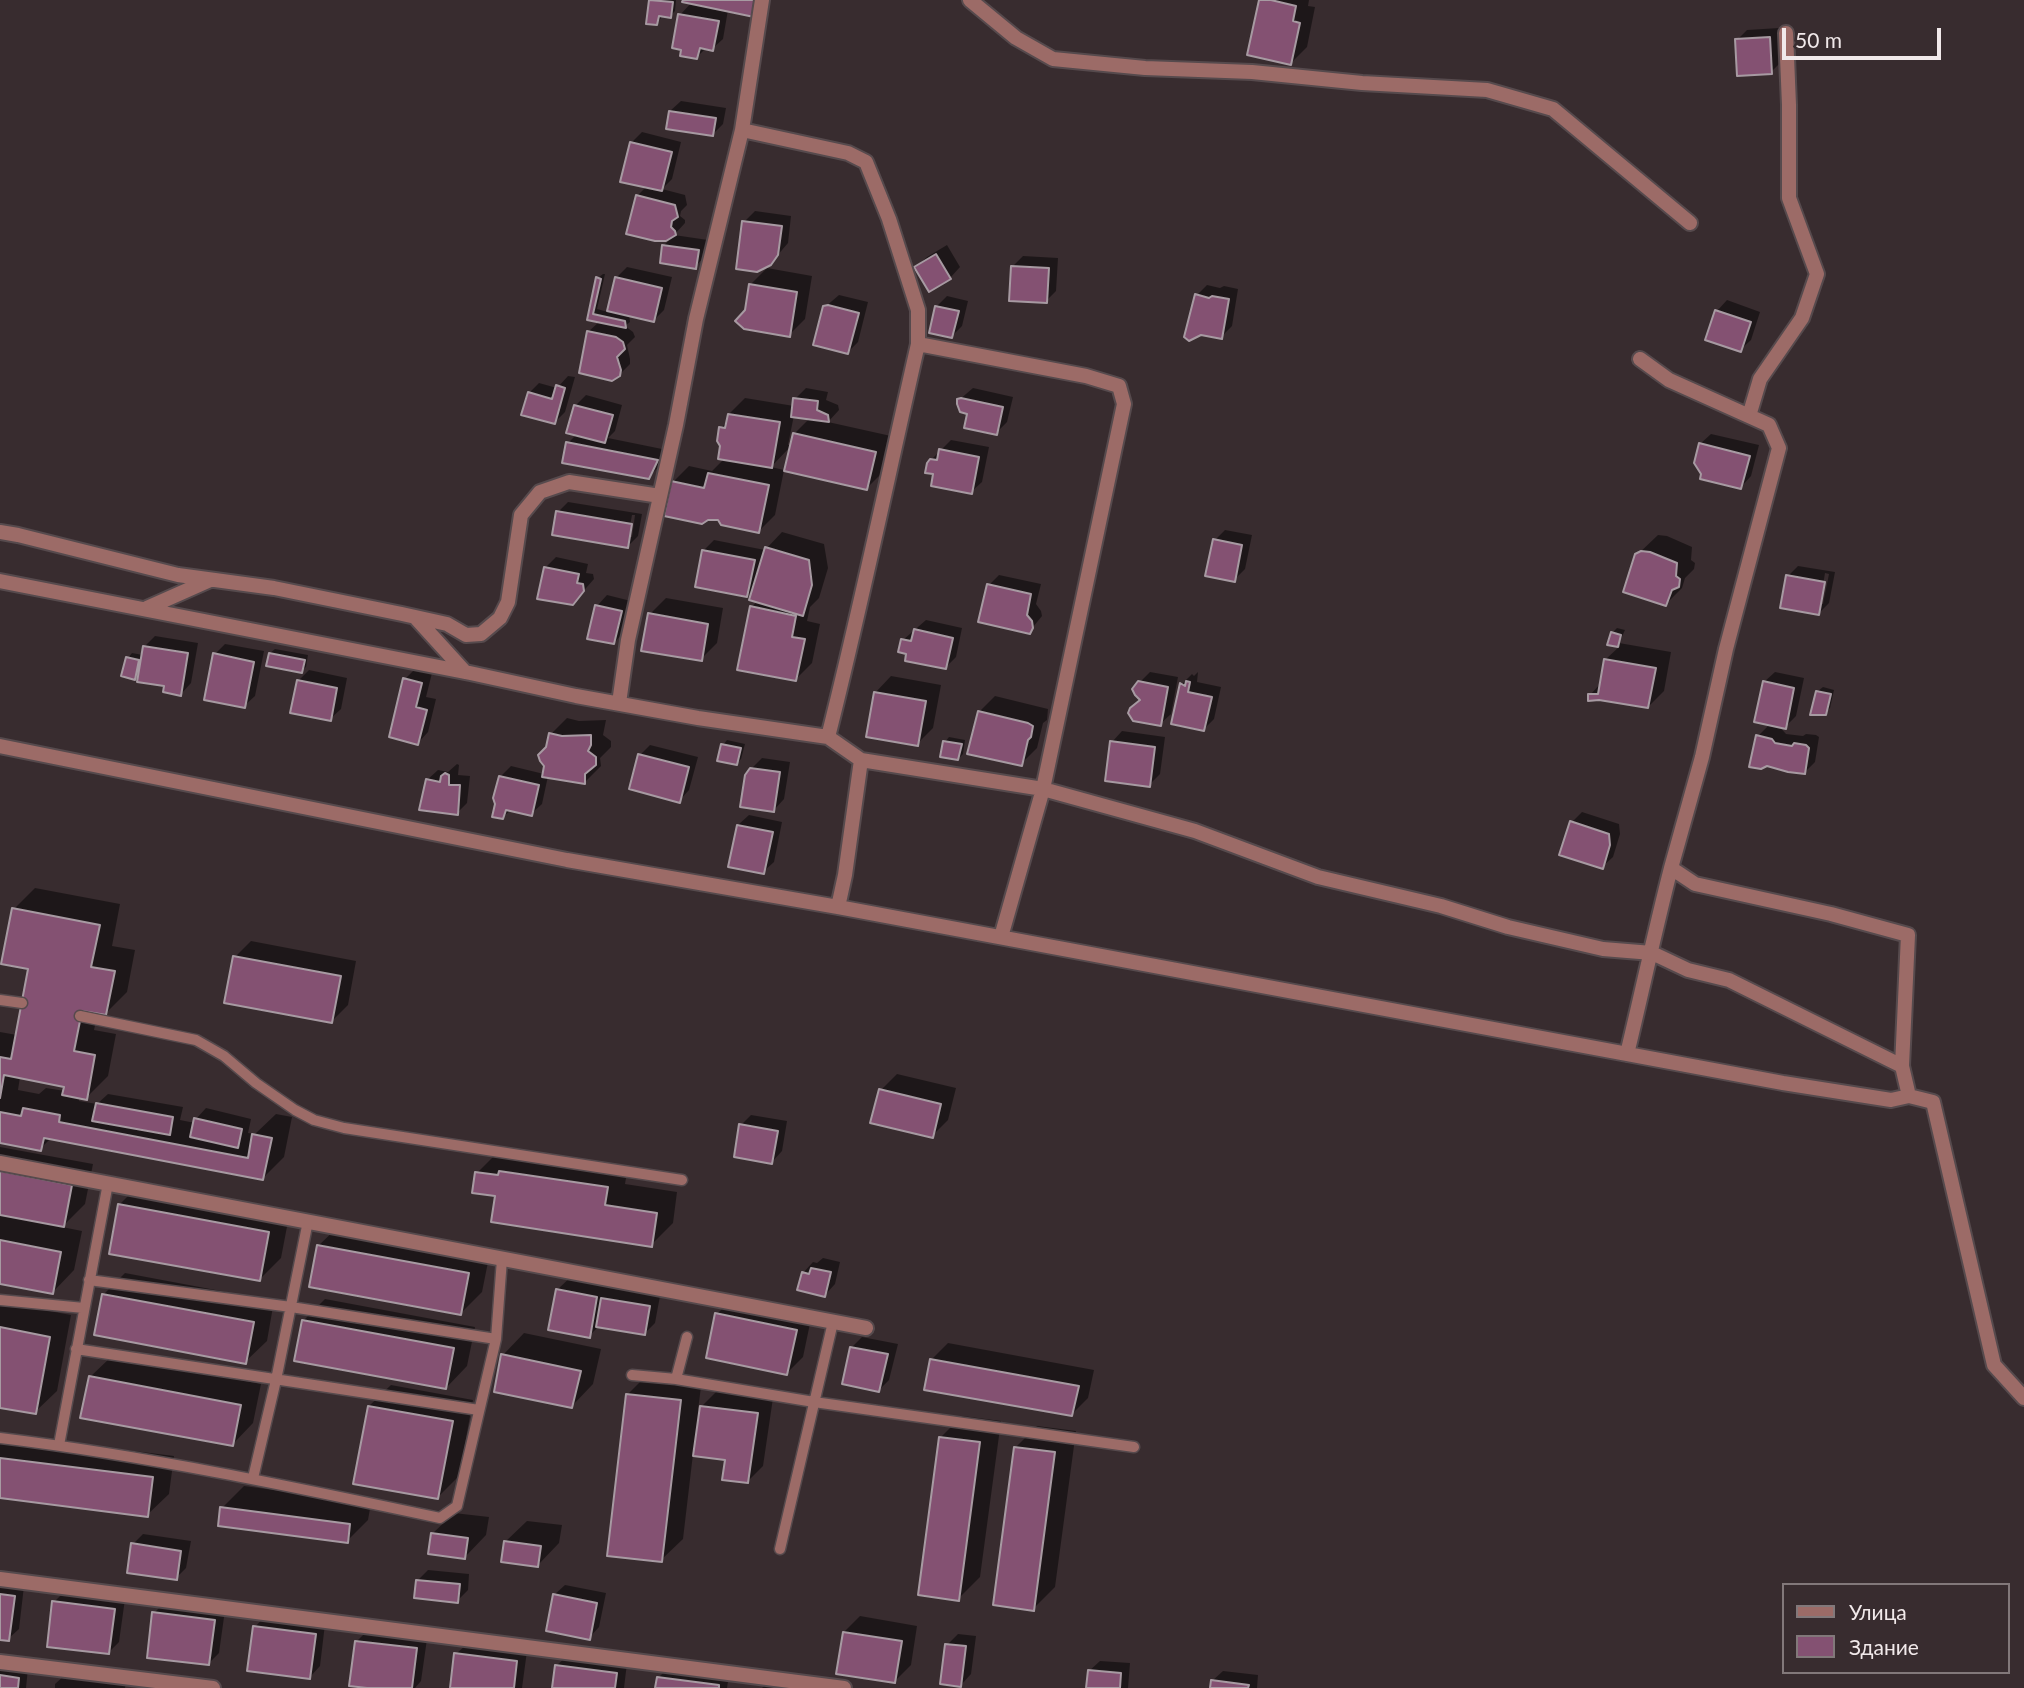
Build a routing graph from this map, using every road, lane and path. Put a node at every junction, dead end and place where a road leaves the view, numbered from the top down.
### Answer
1 (762, 0) edge
2 (970, 0) edge
3 (1786, 33) dead end
4 (742, 130) junction
5 (1690, 223) dead end
6 (918, 345) junction
7 (1640, 359) dead end
8 (1749, 416) junction
9 (660, 496) junction
10 (0, 532) edge
11 (211, 579) junction
12 (0, 581) edge
13 (147, 608) junction
14 (415, 617) junction
15 (465, 672) junction
16 (619, 703) junction
17 (828, 737) junction
18 (0, 746) edge
19 (860, 760) junction
20 (1043, 789) junction
21 (1671, 868) junction
22 (838, 907) junction
23 (1001, 937) junction
24 (1652, 953) junction
25 (0, 1000) edge
26 (22, 1003) dead end
27 (80, 1016) dead end
28 (1627, 1054) junction
29 (1902, 1066) junction
30 (1909, 1096) junction
31 (0, 1163) edge
32 (682, 1181) dead end
33 (108, 1183) junction
34 (307, 1221) junction
35 (502, 1258) junction
36 (89, 1280) junction
37 (0, 1300) edge
38 (291, 1307) junction
39 (84, 1308) junction
40 (833, 1322) junction
41 (866, 1328) dead end
42 (687, 1337) dead end
43 (496, 1339) junction
44 (76, 1349) junction
45 (632, 1375) dead end
46 (676, 1379) junction
47 (276, 1380) junction
48 (2024, 1398) edge
49 (814, 1402) junction
50 (479, 1410) junction
51 (0, 1438) edge
52 (59, 1445) junction
53 (1134, 1447) dead end
54 (253, 1478) junction
55 (779, 1549) dead end
56 (0, 1579) edge
57 (0, 1662) edge
58 (213, 1688) edge
59 (844, 1688) edge

1 - 4 street
2 - 5 street
3 - 8 street
4 - 6 street
4 - 9 street
6 - 17 street
6 - 20 street
7 - 8 street
8 - 21 street
9 - 14 street
9 - 16 street
10 - 11 street
11 - 13 street
11 - 14 street
12 - 13 street
13 - 15 street
14 - 15 street
15 - 16 street
16 - 17 street
17 - 19 street
18 - 22 street
19 - 20 street
19 - 22 street
20 - 23 street
20 - 24 street
21 - 24 street
21 - 29 street
22 - 23 street
23 - 28 street
24 - 28 street
24 - 29 street
25 - 26 lane
27 - 32 lane
28 - 30 street
29 - 30 street
30 - 48 street
31 - 33 street
33 - 34 street
33 - 36 lane
34 - 35 street
34 - 38 lane
35 - 40 street
35 - 43 lane
36 - 38 lane
36 - 39 lane
37 - 39 lane
38 - 43 lane
38 - 47 lane
39 - 44 lane
40 - 41 street
40 - 49 lane
42 - 46 lane
43 - 50 lane
44 - 47 lane
44 - 52 lane
45 - 46 lane
46 - 49 lane
47 - 50 lane
47 - 54 lane
49 - 53 lane
49 - 55 lane
50 - 54 lane
51 - 52 lane
52 - 54 lane
56 - 59 street
57 - 58 street

